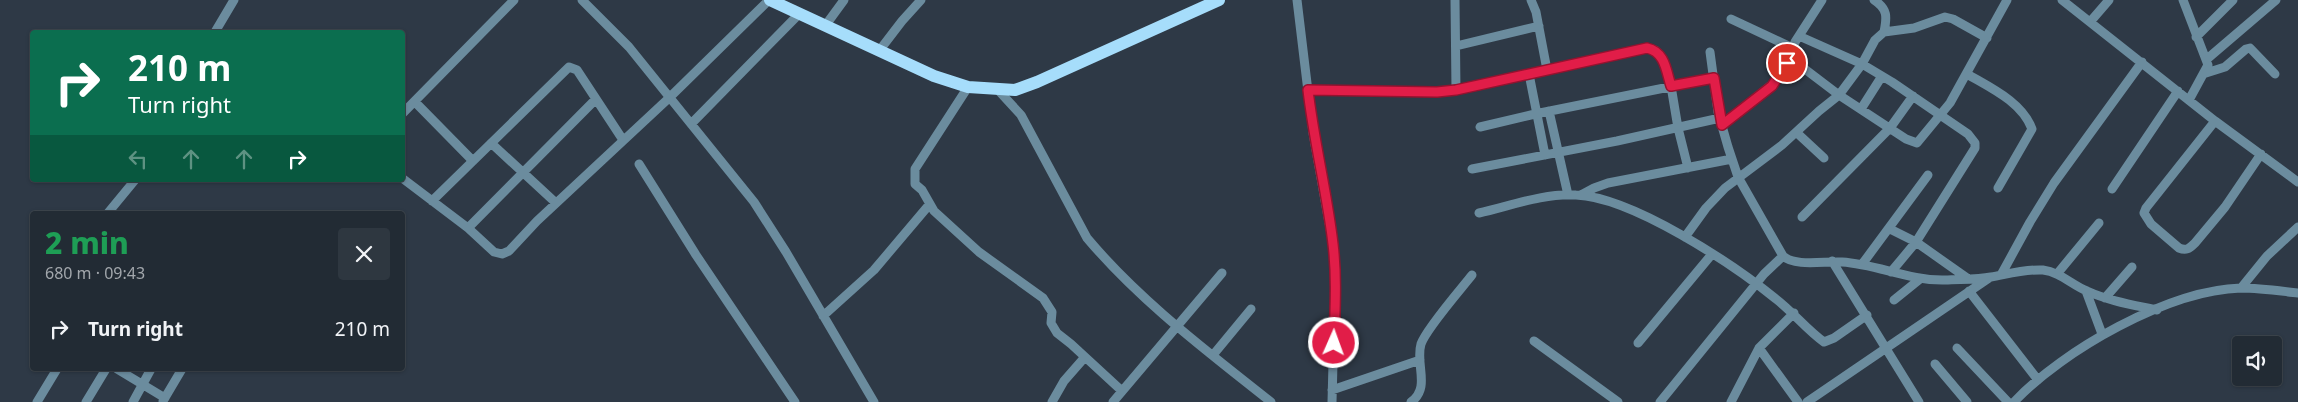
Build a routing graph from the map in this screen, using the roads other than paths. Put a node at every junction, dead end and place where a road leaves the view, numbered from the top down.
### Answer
1 (234, 0) edge
2 (514, 0) edge
3 (582, 0) edge
4 (769, 0) edge
5 (844, 0) edge
6 (921, 0) edge
7 (1219, 0) edge
8 (1297, 0) edge
9 (1531, 0) edge
10 (1822, 0) edge
11 (1874, 0) edge
12 (2007, 0) edge
13 (2062, 0) edge
14 (2109, 0) edge
15 (2183, 0) edge
16 (2232, 0) edge
17 (2276, 0) edge
18 (1458, 1) edge
19 (799, 14) junction
20 (1731, 19) dead end
21 (2090, 22) junction
22 (825, 26) junction
23 (1539, 26) junction
24 (216, 30) edge
25 (1884, 32) junction
26 (1799, 36) junction
27 (2196, 37) junction
28 (1987, 38) junction
29 (1456, 46) junction
30 (1793, 48) junction
31 (879, 52) junction
32 (1710, 52) dead end
33 (1789, 57) junction
34 (2207, 59) junction
35 (2142, 62) junction
36 (1862, 64) junction
37 (1548, 70) junction
38 (2206, 73) junction
39 (1529, 74) junction
40 (1968, 74) junction
41 (2276, 74) dead end
42 (1882, 76) junction
43 (1714, 78) junction
44 (1671, 86) junction
45 (968, 87) junction
46 (998, 90) junction
47 (1308, 90) junction
48 (1456, 90) junction
49 (2178, 91) junction
50 (1839, 95) junction
51 (1913, 96) junction
52 (669, 98) junction
53 (596, 99) junction
54 (2189, 100) junction
55 (414, 102) junction
56 (1861, 109) junction
57 (405, 111) edge
58 (1549, 111) junction
59 (1536, 114) junction
60 (1941, 115) junction
61 (2215, 121) junction
62 (1721, 122) junction
63 (691, 124) junction
64 (1480, 127) dead end
65 (1678, 128) junction
66 (1890, 128) junction
67 (1796, 132) junction
68 (623, 140) junction
69 (491, 143) junction
70 (1559, 152) junction
71 (2261, 154) junction
72 (1544, 155) junction
73 (1732, 158) junction
74 (1824, 158) dead end
75 (473, 161) junction
76 (639, 164) dead end
77 (1688, 168) junction
78 (1472, 170) dead end
79 (523, 173) junction
80 (1928, 175) dead end
81 (1738, 177) junction
82 (405, 180) edge
83 (133, 182) edge
84 (2298, 182) edge
85 (1998, 188) dead end
86 (2112, 190) dead end
87 (1568, 195) junction
88 (1581, 195) junction
89 (432, 201) junction
90 (556, 204) junction
91 (929, 205) junction
92 (109, 211) edge
93 (1479, 213) dead end
94 (1802, 217) dead end
95 (2099, 223) dead end
96 (2298, 227) edge
97 (468, 228) junction
98 (1890, 229) junction
99 (1685, 237) junction
100 (1916, 242) junction
101 (1712, 254) junction
102 (1783, 256) junction
103 (1832, 261) junction
104 (1863, 263) junction
105 (2132, 267) dead end
106 (1891, 272) junction
107 (1222, 273) dead end
108 (2057, 274) junction
109 (1472, 275) dead end
110 (2001, 275) junction
111 (1967, 278) junction
112 (1989, 278) junction
113 (1920, 279) junction
114 (1757, 283) junction
115 (2241, 288) junction
116 (1969, 291) junction
117 (2086, 291) junction
118 (2298, 293) edge
119 (2105, 298) junction
120 (1894, 300) dead end
121 (1251, 309) dead end
122 (2157, 310) junction
123 (1794, 313) junction
124 (1866, 315) junction
125 (823, 316) junction
126 (1177, 326) junction
127 (2102, 334) junction
128 (1534, 341) dead end
129 (1638, 343) dead end
130 (1886, 347) junction
131 (1759, 348) junction
132 (1957, 348) dead end
133 (1213, 356) junction
134 (1084, 357) junction
135 (1420, 360) junction
136 (1935, 364) dead end
137 (56, 371) edge
138 (105, 371) edge
139 (120, 371) edge
140 (151, 371) edge
141 (181, 371) edge
142 (2038, 380) junction
143 (143, 384) junction
144 (1332, 390) junction
145 (1122, 391) junction
146 (164, 400) edge
147 (1269, 401) edge
148 (37, 402) edge
149 (86, 402) edge
150 (133, 402) edge
151 (795, 402) edge
152 (874, 402) edge
153 (1052, 402) edge
154 (1113, 402) edge
155 (1332, 402) edge
156 (1411, 402) edge
157 (1618, 402) edge
158 (1660, 402) edge
159 (1731, 402) edge
160 (1798, 402) edge
161 (1808, 402) edge
162 (1919, 402) edge
163 (1967, 402) edge
164 (2008, 402) edge
165 (2014, 402) edge

1 - 24 street
2 - 55 street
3 - 52 street
4 - 19 main road
4 - 52 street
5 - 22 street
6 - 31 street
7 - 46 main road
8 - 47 street
9 - 23 street
10 - 26 street
11 - 25 street
12 - 28 street
13 - 21 street
14 - 21 street
15 - 27 street
16 - 27 street
17 - 34 street
18 - 29 street
19 - 22 main road
19 - 63 street
20 - 30 street
21 - 35 street
22 - 31 main road
23 - 29 street
23 - 37 street
25 - 28 street
25 - 36 street
26 - 30 street
26 - 36 street
27 - 34 street
28 - 40 street
29 - 48 street
30 - 33 street
31 - 45 main road
32 - 43 street
33 - 50 street
33 - 62 street
34 - 38 street
35 - 49 street
35 - 110 street
36 - 42 street
36 - 50 street
37 - 39 street
37 - 44 street
38 - 41 street
38 - 54 street
39 - 48 street
39 - 59 street
40 - 60 street
40 - 85 street
42 - 51 street
42 - 56 street
43 - 44 street
43 - 62 street
44 - 58 street
44 - 65 street
45 - 46 main road
45 - 91 street
46 - 126 street
47 - 48 street
47 - 144 street
49 - 54 street
49 - 86 street
50 - 56 street
50 - 67 street
51 - 60 street
51 - 66 street
52 - 63 street
52 - 68 street
53 - 68 street
53 - 69 street
53 - 79 street
54 - 61 street
55 - 57 street
55 - 75 street
56 - 66 street
58 - 59 street
58 - 70 street
59 - 64 street
59 - 72 street
60 - 66 street
60 - 100 street
61 - 71 street
61 - 71 street
62 - 65 street
62 - 73 street
63 - 125 street
65 - 70 street
65 - 77 street
66 - 94 street
67 - 74 street
67 - 81 street
68 - 90 street
69 - 75 street
69 - 79 street
70 - 72 street
70 - 87 street
71 - 84 street
72 - 78 street
73 - 77 street
73 - 81 street
75 - 89 street
76 - 151 street
77 - 88 street
79 - 90 street
79 - 97 street
80 - 98 street
81 - 99 street
81 - 102 street
82 - 89 street
83 - 92 street
87 - 88 street
87 - 93 street
88 - 99 street
89 - 97 street
90 - 97 street
91 - 125 street
91 - 134 street
95 - 108 street
96 - 115 street
98 - 100 street
98 - 104 street
99 - 101 street
100 - 106 street
100 - 111 street
101 - 114 street
101 - 129 street
102 - 103 street
102 - 114 street
103 - 104 street
103 - 124 street
104 - 106 street
105 - 119 street
106 - 113 street
107 - 126 street
108 - 110 street
108 - 117 street
109 - 135 street
110 - 112 street
111 - 112 street
111 - 113 street
112 - 116 street
113 - 120 street
114 - 123 street
114 - 158 street
115 - 118 street
115 - 122 street
116 - 130 street
116 - 142 street
117 - 119 street
117 - 127 street
119 - 122 street
121 - 133 street
122 - 127 street
123 - 124 street
123 - 131 street
124 - 130 street
125 - 152 street
126 - 133 street
126 - 145 street
127 - 142 street
128 - 157 street
130 - 161 street
130 - 162 street
131 - 159 street
131 - 160 street
132 - 164 street
133 - 147 street
134 - 145 street
134 - 153 street
135 - 144 street
135 - 156 street
136 - 163 street
137 - 148 street
138 - 149 street
139 - 143 street
140 - 143 street
141 - 146 street
142 - 165 street
143 - 146 street
143 - 150 street
144 - 155 street
145 - 154 street

